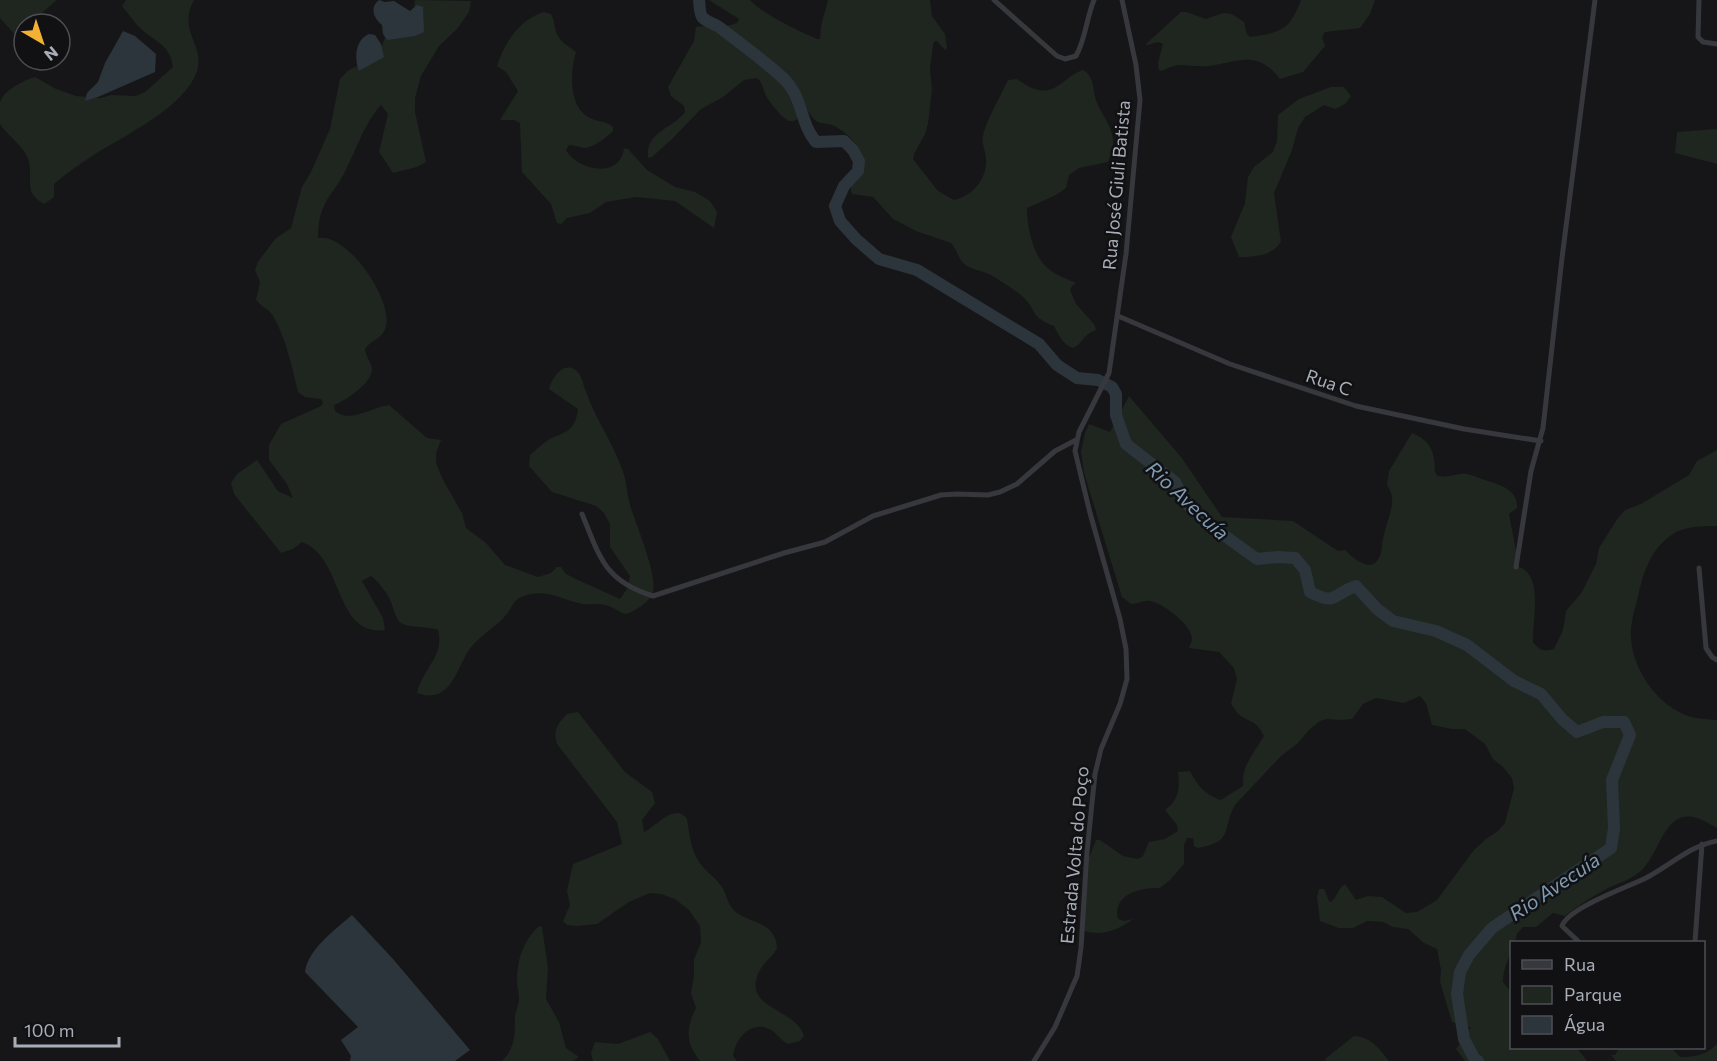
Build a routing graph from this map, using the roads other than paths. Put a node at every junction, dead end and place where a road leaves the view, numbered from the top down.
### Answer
1 (994, 0) edge
2 (1094, 0) edge
3 (1122, 0) edge
4 (1595, 0) edge
5 (1699, 0) edge
6 (1717, 44) edge
7 (1118, 316) junction
8 (1109, 373) joint
9 (1076, 440) junction
10 (1541, 441) junction
11 (582, 514) dead end
12 (1516, 567) dead end
13 (1699, 568) dead end
14 (1714, 658) edge
15 (1717, 842) edge
16 (1702, 844) junction
17 (1578, 941) edge
18 (1695, 941) edge
19 (1034, 1061) edge

1 - 2 street
3 - 7 street, Rua José Giuli Batista
4 - 10 street
5 - 6 street
7 - 8 street, Rua José Giuli Batista
7 - 10 street, Rua C
8 - 9 street, Estrada Volta do Poço
9 - 11 street
9 - 19 street, Estrada Volta do Poço
10 - 12 street
13 - 14 street
15 - 16 street
16 - 17 street
16 - 18 street

